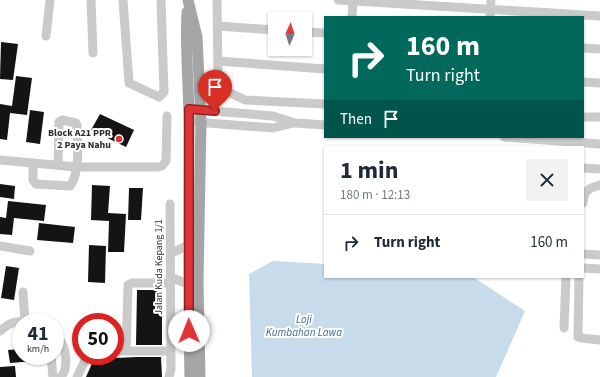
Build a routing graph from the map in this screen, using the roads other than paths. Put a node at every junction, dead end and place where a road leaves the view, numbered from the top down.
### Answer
1 (50, 0) edge
2 (91, 0) edge
3 (123, 0) edge
4 (161, 0) edge
5 (188, 0) edge
6 (217, 0) edge
7 (338, 0) edge
8 (353, 0) edge
9 (491, 0) edge
10 (490, 13) edge
11 (352, 16) edge
12 (600, 16) edge
13 (218, 26) junction
14 (268, 30) edge
15 (312, 32) edge
16 (324, 33) edge
17 (46, 36) dead end
18 (584, 48) edge
19 (600, 49) edge
20 (93, 53) dead end
21 (218, 61) junction
22 (324, 69) edge
23 (584, 82) edge
24 (600, 83) edge
25 (324, 104) edge
26 (194, 109) junction
27 (167, 116) dead end
28 (584, 117) edge
29 (600, 117) edge
30 (189, 122) junction
31 (201, 122) junction
32 (295, 123) junction
33 (324, 125) edge
34 (518, 138) edge
35 (600, 144) edge
36 (0, 160) edge
37 (33, 164) junction
38 (58, 165) junction
39 (76, 166) junction
40 (584, 168) edge
41 (600, 169) edge
42 (600, 185) edge
43 (584, 194) edge
44 (170, 204) dead end
45 (188, 245) junction
46 (0, 246) edge
47 (30, 251) dead end
48 (170, 254) junction
49 (584, 254) edge
50 (600, 255) edge
51 (584, 268) edge
52 (600, 269) edge
53 (566, 278) edge
54 (579, 278) edge
55 (170, 280) junction
56 (188, 284) junction
57 (24, 292) dead end
58 (25, 313) edge
59 (12, 323) edge
60 (564, 328) dead end
61 (0, 331) edge
62 (600, 340) edge
63 (64, 346) edge
64 (126, 351) joint
65 (170, 352) junction
66 (52, 365) edge
67 (83, 365) edge
68 (53, 377) edge
69 (61, 377) edge
70 (77, 377) edge
71 (169, 377) edge
72 (190, 377) edge
73 (200, 377) edge

1 - 17 street
2 - 20 street
3 - 4 street
5 - 26 main road
6 - 13 street
7 - 8 street
8 - 10 street
8 - 11 street
9 - 10 street
10 - 12 street
13 - 14 street
13 - 21 street
15 - 16 street
18 - 19 street
21 - 22 street
21 - 25 street
23 - 24 street
26 - 30 main road
26 - 31 main road
26 - 32 street
27 - 39 street
28 - 29 street
30 - 31 street
30 - 45 main road
31 - 32 street
31 - 73 main road
32 - 33 street
34 - 35 street
36 - 37 street
37 - 38 street
37 - 39 street
38 - 39 street
38 - 39 street
40 - 41 street
42 - 43 street
44 - 48 street, Jalan Kuda Kepang 1/1
45 - 48 street
45 - 56 main road
46 - 47 street
48 - 55 street, Jalan Kuda Kepang 1/1
49 - 50 street
51 - 52 street
53 - 60 street
54 - 62 street
55 - 56 street
55 - 64 street
55 - 65 street, Jalan Kuda Kepang 1/1
56 - 72 main road
57 - 58 street
59 - 61 street
63 - 69 street
64 - 65 street
65 - 71 street, Jalan Kuda Kepang 1/1
66 - 68 street
67 - 70 street

